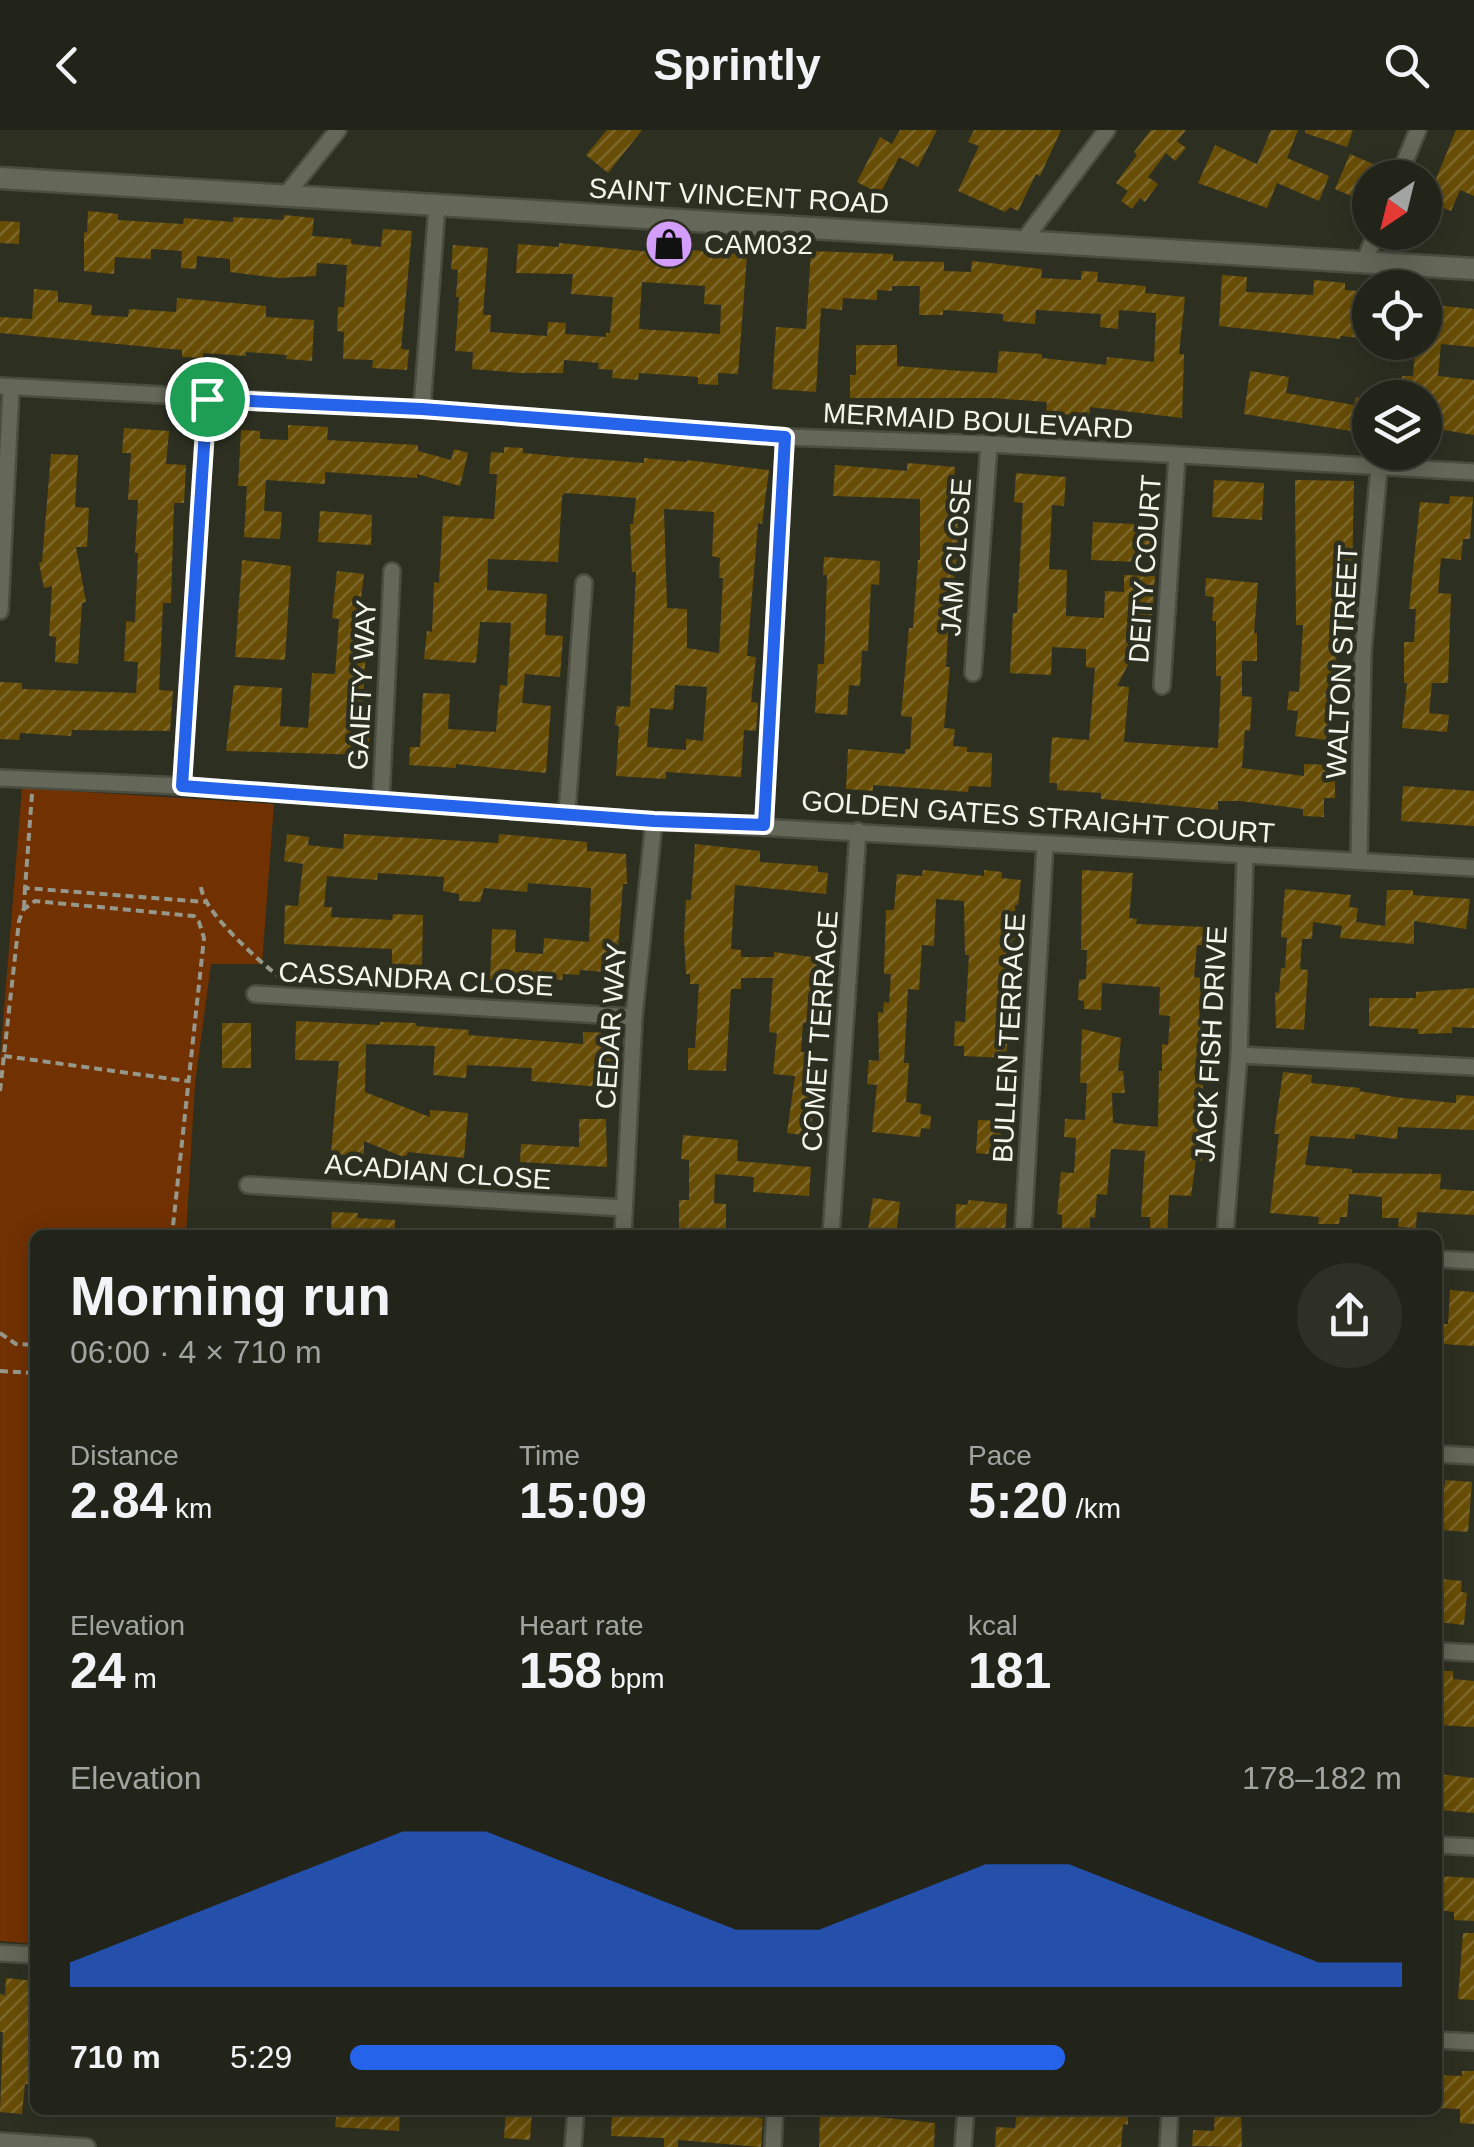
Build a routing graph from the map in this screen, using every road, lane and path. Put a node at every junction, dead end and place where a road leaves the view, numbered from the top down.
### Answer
1 (338, 130) edge
2 (1107, 130) edge
3 (1418, 130) edge
4 (1406, 160) edge
5 (0, 178) edge
6 (285, 196) junction
7 (437, 206) junction
8 (1024, 240) junction
9 (1369, 250) edge
10 (1364, 263) junction
11 (1474, 269) edge
12 (6, 386) edge
13 (207, 399) junction
14 (422, 409) junction
15 (785, 437) junction
16 (989, 444) junction
17 (1177, 456) junction
18 (1352, 466) edge
19 (1379, 470) edge
20 (1436, 470) edge
21 (1474, 472) edge
22 (392, 571) dead end
23 (584, 583) dead end
24 (0, 611) edge
25 (973, 673) dead end
26 (1162, 686) dead end
27 (0, 778) edge
28 (33, 779) junction
29 (182, 786) junction
30 (382, 801) junction
31 (568, 812) junction
32 (654, 821) junction
33 (764, 825) junction
34 (858, 831) junction
35 (1044, 844) junction
36 (1245, 856) junction
37 (1359, 860) junction
38 (1474, 868) edge
39 (201, 887) dead end
40 (25, 888) junction
41 (206, 902) junction
42 (24, 910) junction
43 (256, 994) dead end
44 (306, 997) junction
45 (634, 1017) junction
46 (1239, 1055) junction
47 (4, 1056) junction
48 (1474, 1067) edge
49 (187, 1081) junction
50 (0, 1091) edge
51 (248, 1185) dead end
52 (624, 1208) junction
53 (172, 1230) edge
54 (622, 1230) edge
55 (831, 1230) edge
56 (1023, 1230) edge
57 (1225, 1230) edge
58 (1442, 1259) edge
59 (1474, 1261) edge
60 (0, 1333) edge
61 (30, 1345) edge
62 (0, 1371) edge
63 (30, 1373) edge
64 (1442, 1454) edge
65 (1474, 1456) edge
66 (1442, 1651) edge
67 (1474, 1653) edge
68 (1442, 1845) edge
69 (1474, 1847) edge
70 (0, 1953) edge
71 (30, 1955) edge
72 (1442, 2040) edge
73 (1474, 2042) edge
74 (576, 2115) edge
75 (775, 2115) edge
76 (966, 2115) edge
77 (1170, 2115) edge
78 (0, 2141) edge
79 (87, 2147) edge
80 (573, 2147) edge
81 (773, 2147) edge
82 (963, 2147) edge
83 (1168, 2147) edge

1 - 6 street
2 - 8 street
3 - 4 street
5 - 6 street, SAINT VINCENT ROAD
6 - 7 street, SAINT VINCENT ROAD
7 - 8 street, SAINT VINCENT ROAD
7 - 14 street
8 - 10 street, SAINT VINCENT ROAD
9 - 10 street
10 - 11 street, SAINT VINCENT ROAD
12 - 13 street, MERMAID BOULEVARD
12 - 24 street
13 - 14 street, MERMAID BOULEVARD
13 - 29 street
14 - 15 street, MERMAID BOULEVARD
15 - 16 street, MERMAID BOULEVARD
15 - 33 street
16 - 17 street, MERMAID BOULEVARD
16 - 25 street, JAM CLOSE
17 - 18 street, MERMAID BOULEVARD
17 - 26 street, DEITY COURT
19 - 37 street, WALTON STREET
20 - 21 street, MERMAID BOULEVARD
22 - 30 street, GAIETY WAY
23 - 31 street
27 - 28 street, GOLDEN GATES STRAIGHT COURT
28 - 29 street, GOLDEN GATES STRAIGHT COURT
28 - 40 path
29 - 30 street, GOLDEN GATES STRAIGHT COURT
30 - 31 street, GOLDEN GATES STRAIGHT COURT
31 - 32 street, GOLDEN GATES STRAIGHT COURT
32 - 33 street, GOLDEN GATES STRAIGHT COURT
32 - 45 street, CEDAR WAY
33 - 34 street, GOLDEN GATES STRAIGHT COURT
34 - 35 street, GOLDEN GATES STRAIGHT COURT
34 - 55 street, COMET TERRACE
35 - 36 street, GOLDEN GATES STRAIGHT COURT
35 - 56 street, BULLEN TERRACE
36 - 37 street, GOLDEN GATES STRAIGHT COURT
36 - 46 street, JACK FISH DRIVE
37 - 38 street, GOLDEN GATES STRAIGHT COURT
39 - 41 path
40 - 41 path
40 - 42 path
41 - 44 path
42 - 47 path
42 - 49 path
43 - 44 street, CASSANDRA CLOSE
44 - 45 street, CASSANDRA CLOSE
45 - 52 street, CEDAR WAY
46 - 48 street
46 - 57 street, JACK FISH DRIVE
47 - 49 path
47 - 50 path
49 - 53 path
51 - 52 street, ACADIAN CLOSE
52 - 54 street, CEDAR WAY
58 - 59 street
60 - 61 path
62 - 63 path
64 - 65 street
66 - 67 street
68 - 69 street
70 - 71 street
72 - 73 street
74 - 80 street
75 - 81 street
76 - 82 street
77 - 83 street
78 - 79 street

